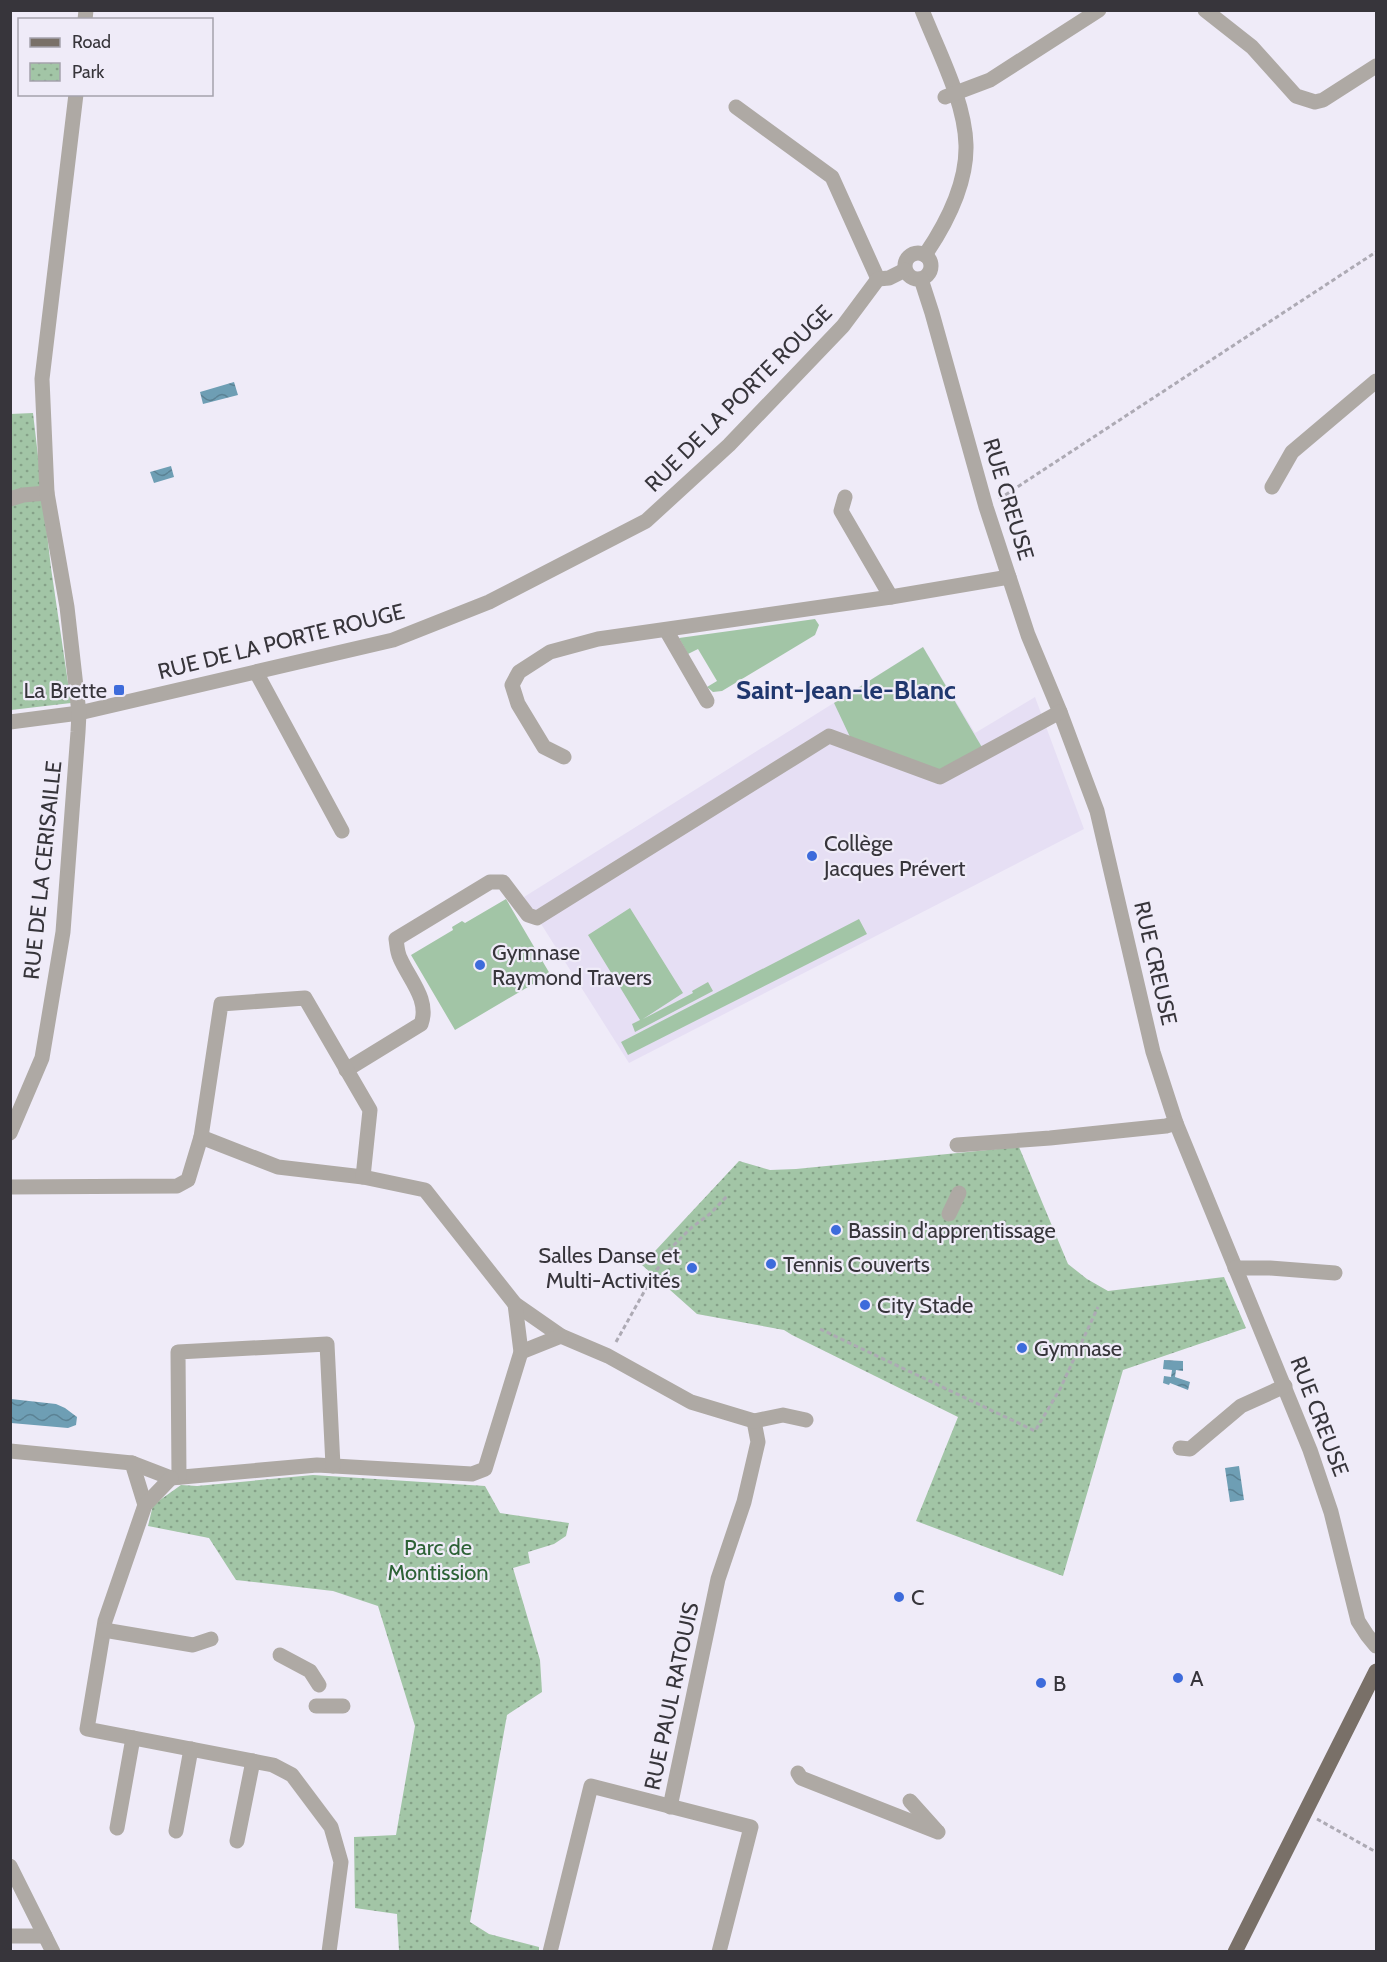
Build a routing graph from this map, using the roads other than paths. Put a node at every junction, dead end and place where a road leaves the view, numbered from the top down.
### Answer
1 (922, 10) edge
2 (1099, 10) edge
3 (1205, 10) edge
4 (1377, 66) edge
5 (950, 95) junction
6 (76, 96) edge
7 (736, 107) dead end
8 (926, 255) junction
9 (905, 270) junction
10 (878, 279) junction
11 (921, 279) junction
12 (1377, 381) edge
13 (1272, 487) dead end
14 (47, 493) junction
15 (845, 497) dead end
16 (10, 499) edge
17 (1009, 578) junction
18 (891, 597) junction
19 (666, 630) junction
20 (256, 672) junction
21 (707, 701) dead end
22 (1060, 712) junction
23 (79, 713) junction
24 (10, 722) edge
25 (564, 757) dead end
26 (342, 831) dead end
27 (346, 1070) junction
28 (1176, 1123) junction
29 (12, 1124) edge
30 (201, 1137) junction
31 (957, 1145) dead end
32 (363, 1177) junction
33 (10, 1187) edge
34 (959, 1193) dead end
35 (949, 1214) dead end
36 (1235, 1268) junction
37 (1335, 1273) dead end
38 (515, 1304) junction
39 (561, 1336) junction
40 (521, 1352) junction
41 (1285, 1386) junction
42 (806, 1420) dead end
43 (754, 1421) junction
44 (1180, 1448) dead end
45 (10, 1451) edge
46 (132, 1463) junction
47 (333, 1466) junction
48 (175, 1478) junction
49 (145, 1505) junction
50 (104, 1630) junction
51 (211, 1639) dead end
52 (1377, 1646) edge
53 (280, 1655) dead end
54 (1377, 1671) edge
55 (320, 1685) dead end
56 (316, 1706) dead end
57 (343, 1706) dead end
58 (133, 1738) junction
59 (191, 1749) junction
60 (253, 1761) junction
61 (798, 1773) dead end
62 (910, 1801) dead end
63 (670, 1807) junction
64 (117, 1828) dead end
65 (176, 1831) dead end
66 (237, 1841) dead end
67 (10, 1866) edge
68 (10, 1936) edge
69 (45, 1936) junction
70 (53, 1952) edge
71 (329, 1952) edge
72 (550, 1952) edge
73 (719, 1952) edge
74 (1235, 1952) edge

1 - 5 street
2 - 5 street
3 - 4 street
5 - 8 street
6 - 14 street, RUE DE LA CERISAILLE
7 - 10 street
8 - 9 street
8 - 11 street
9 - 10 street
9 - 11 street
10 - 20 street, RUE DE LA PORTE ROUGE
11 - 17 street, RUE CREUSE
12 - 13 street
14 - 16 street
14 - 23 street, RUE DE LA CERISAILLE
15 - 18 street
17 - 18 street
17 - 22 street, RUE CREUSE
18 - 19 street
19 - 21 street
19 - 25 street
20 - 23 street, RUE DE LA PORTE ROUGE
20 - 26 street
22 - 27 street
22 - 28 street, RUE CREUSE
23 - 24 street, RUE DE LA PORTE ROUGE
23 - 29 street, RUE DE LA CERISAILLE
27 - 30 street
27 - 32 street
28 - 31 street
28 - 36 street, RUE CREUSE
30 - 32 street
30 - 33 street
32 - 38 street
34 - 35 street
36 - 37 street
36 - 41 street, RUE CREUSE
38 - 39 street
38 - 40 street
39 - 40 street
39 - 43 street
40 - 47 street
41 - 44 street
41 - 52 street, RUE CREUSE
42 - 43 street
43 - 63 street, RUE PAUL RATOUIS
45 - 46 street
46 - 48 street
46 - 49 street
47 - 48 street
47 - 48 street
48 - 49 street
49 - 50 street
50 - 51 street
50 - 58 street
53 - 55 street
54 - 74 main road
56 - 57 street
58 - 59 street
58 - 64 street
59 - 60 street
59 - 65 street
60 - 66 street
60 - 71 street
61 - 62 street
63 - 72 street, RUE PAUL RATOUIS
63 - 73 street
67 - 69 street
68 - 69 street
69 - 70 street

